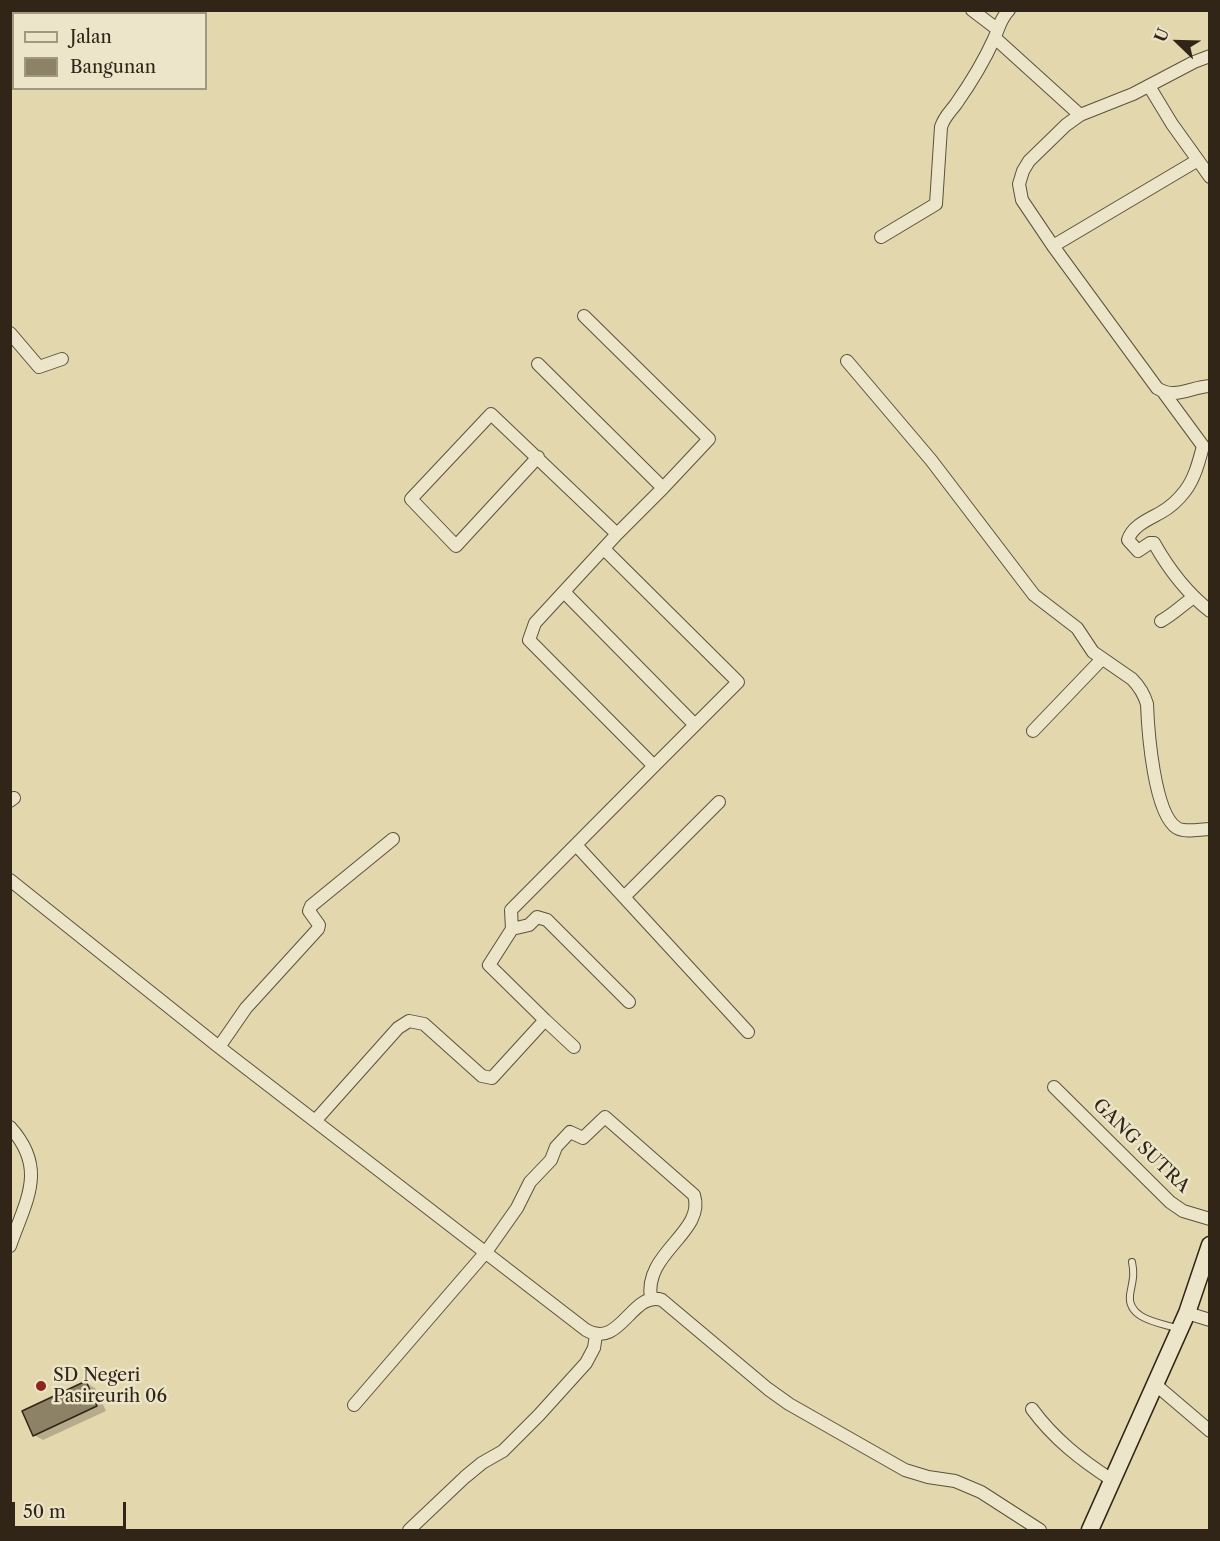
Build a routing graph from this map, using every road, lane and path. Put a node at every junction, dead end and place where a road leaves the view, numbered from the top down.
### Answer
1 (972, 10) edge
2 (1010, 10) edge
3 (996, 34) junction
4 (1209, 56) edge
5 (1149, 86) junction
6 (1080, 115) junction
7 (1198, 160) junction
8 (1209, 177) edge
9 (880, 237) dead end
10 (1053, 246) junction
11 (584, 316) dead end
12 (10, 333) edge
13 (62, 359) dead end
14 (848, 361) dead end
15 (538, 364) dead end
16 (1209, 386) edge
17 (1164, 393) junction
18 (1206, 451) edge
19 (538, 457) junction
20 (663, 488) junction
21 (617, 534) junction
22 (604, 549) junction
23 (564, 592) junction
24 (1194, 597) junction
25 (1209, 611) edge
26 (1161, 621) dead end
27 (1102, 659) junction
28 (695, 725) junction
29 (1033, 731) dead end
30 (654, 766) junction
31 (719, 802) dead end
32 (1209, 829) edge
33 (393, 839) dead end
34 (576, 845) junction
35 (10, 880) edge
36 (624, 897) junction
37 (524, 898) junction
38 (547, 920) junction
39 (512, 929) junction
40 (628, 1002) dead end
41 (545, 1020) junction
42 (748, 1032) dead end
43 (219, 1047) junction
44 (574, 1047) dead end
45 (1054, 1087) dead end
46 (315, 1121) junction
47 (10, 1127) edge
48 (1209, 1219) edge
49 (1209, 1245) edge
50 (10, 1246) edge
51 (486, 1252) junction
52 (1132, 1262) dead end
53 (651, 1298) junction
54 (1187, 1312) junction
55 (1209, 1320) edge
56 (1180, 1329) junction
57 (596, 1335) junction
58 (1156, 1385) junction
59 (354, 1405) dead end
60 (1032, 1409) dead end
61 (1209, 1431) edge
62 (1112, 1480) junction
63 (409, 1530) edge
64 (1040, 1530) edge
65 (1090, 1530) edge

1 - 3 street
2 - 3 street
3 - 6 street
3 - 9 street
4 - 5 street
5 - 6 street
5 - 7 street
6 - 10 street
7 - 8 street
7 - 10 street
10 - 17 street
11 - 20 street
12 - 13 street
14 - 27 street
15 - 20 street
16 - 17 street
17 - 18 street
18 - 24 street
19 - 19 street
19 - 21 street
20 - 21 street
21 - 22 street
22 - 23 street
22 - 28 street
23 - 28 street
23 - 30 street
24 - 25 street
24 - 26 street
27 - 29 street
27 - 32 street
28 - 30 street
30 - 34 street
31 - 36 street
33 - 43 street
34 - 36 street
34 - 37 street
35 - 43 street
36 - 42 street
37 - 38 street
37 - 39 street
38 - 39 street
38 - 40 street
39 - 41 street
41 - 44 street
41 - 46 street
43 - 46 street
45 - 48 street, GANG SUTRA
46 - 51 street
47 - 50 street
49 - 54 main road
51 - 53 street
51 - 57 street
51 - 59 street
52 - 56 lane
53 - 57 street
53 - 64 street
54 - 55 street
54 - 56 main road
56 - 58 main road
57 - 63 street
58 - 61 street
58 - 62 main road
60 - 62 street
62 - 65 main road

